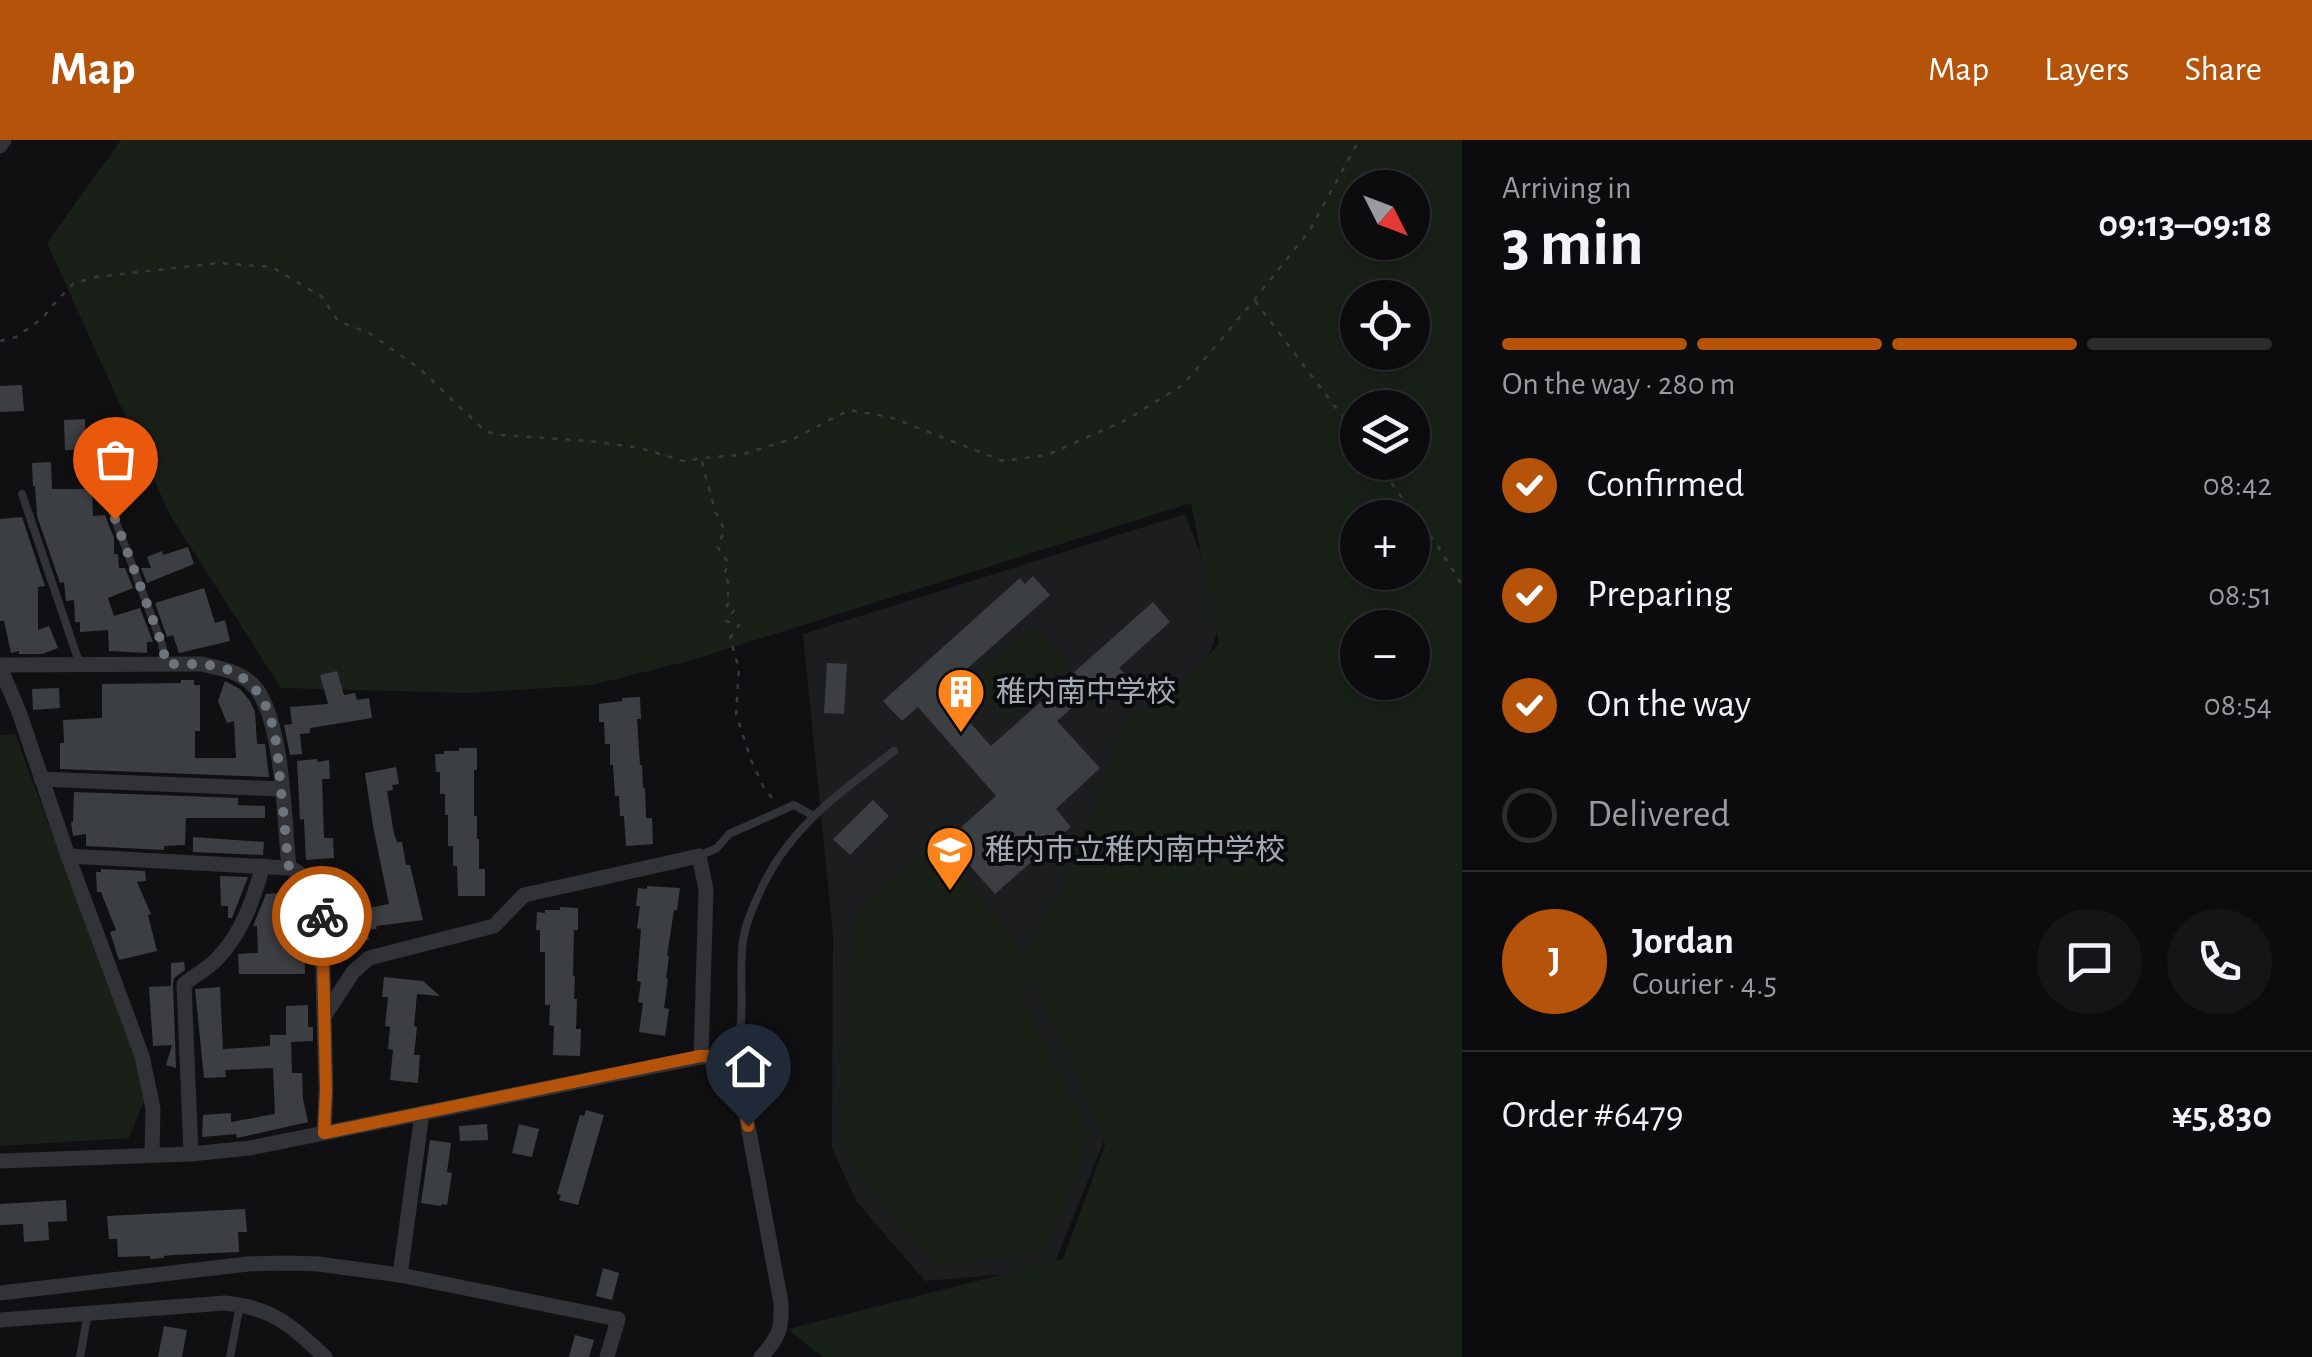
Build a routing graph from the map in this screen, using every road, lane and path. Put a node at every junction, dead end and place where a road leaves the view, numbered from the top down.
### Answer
1 (1359, 140) edge
2 (1254, 300) junction
3 (0, 341) edge
4 (1340, 413) edge
5 (91, 456) dead end
6 (701, 458) junction
7 (1389, 480) edge
8 (22, 494) dead end
9 (1462, 586) edge
10 (80, 664) junction
11 (166, 664) junction
12 (0, 666) edge
13 (894, 751) dead end
14 (41, 779) junction
15 (281, 790) junction
16 (783, 810) junction
17 (812, 815) junction
18 (68, 856) junction
19 (698, 856) junction
20 (263, 866) junction
21 (289, 868) junction
22 (325, 1015) junction
23 (700, 1056) junction
24 (735, 1056) junction
25 (422, 1113) junction
26 (324, 1133) junction
27 (152, 1154) junction
28 (191, 1154) junction
29 (0, 1161) edge
30 (400, 1275) junction
31 (0, 1293) edge
32 (240, 1304) junction
33 (88, 1313) junction
34 (0, 1320) edge
35 (80, 1357) edge
36 (230, 1357) edge
37 (325, 1357) edge
38 (606, 1357) edge
39 (761, 1357) edge

1 - 2 path
2 - 4 path
2 - 6 path
3 - 6 path
5 - 11 lane
6 - 16 path
7 - 9 path
8 - 10 lane
10 - 11 street
10 - 12 street
11 - 15 street
12 - 14 street
13 - 17 lane
14 - 15 street
14 - 18 street
15 - 21 street
16 - 17 lane
16 - 19 lane
17 - 24 lane
18 - 20 street
18 - 27 street
19 - 22 street
19 - 23 street
20 - 21 street
20 - 28 street
21 - 22 street
22 - 26 street
23 - 24 street
23 - 25 street
24 - 39 street
25 - 26 street
25 - 30 street
26 - 28 street
27 - 28 street
27 - 29 street
30 - 31 street
30 - 38 street
32 - 33 street
32 - 36 lane
32 - 37 street
33 - 34 street
33 - 35 lane

